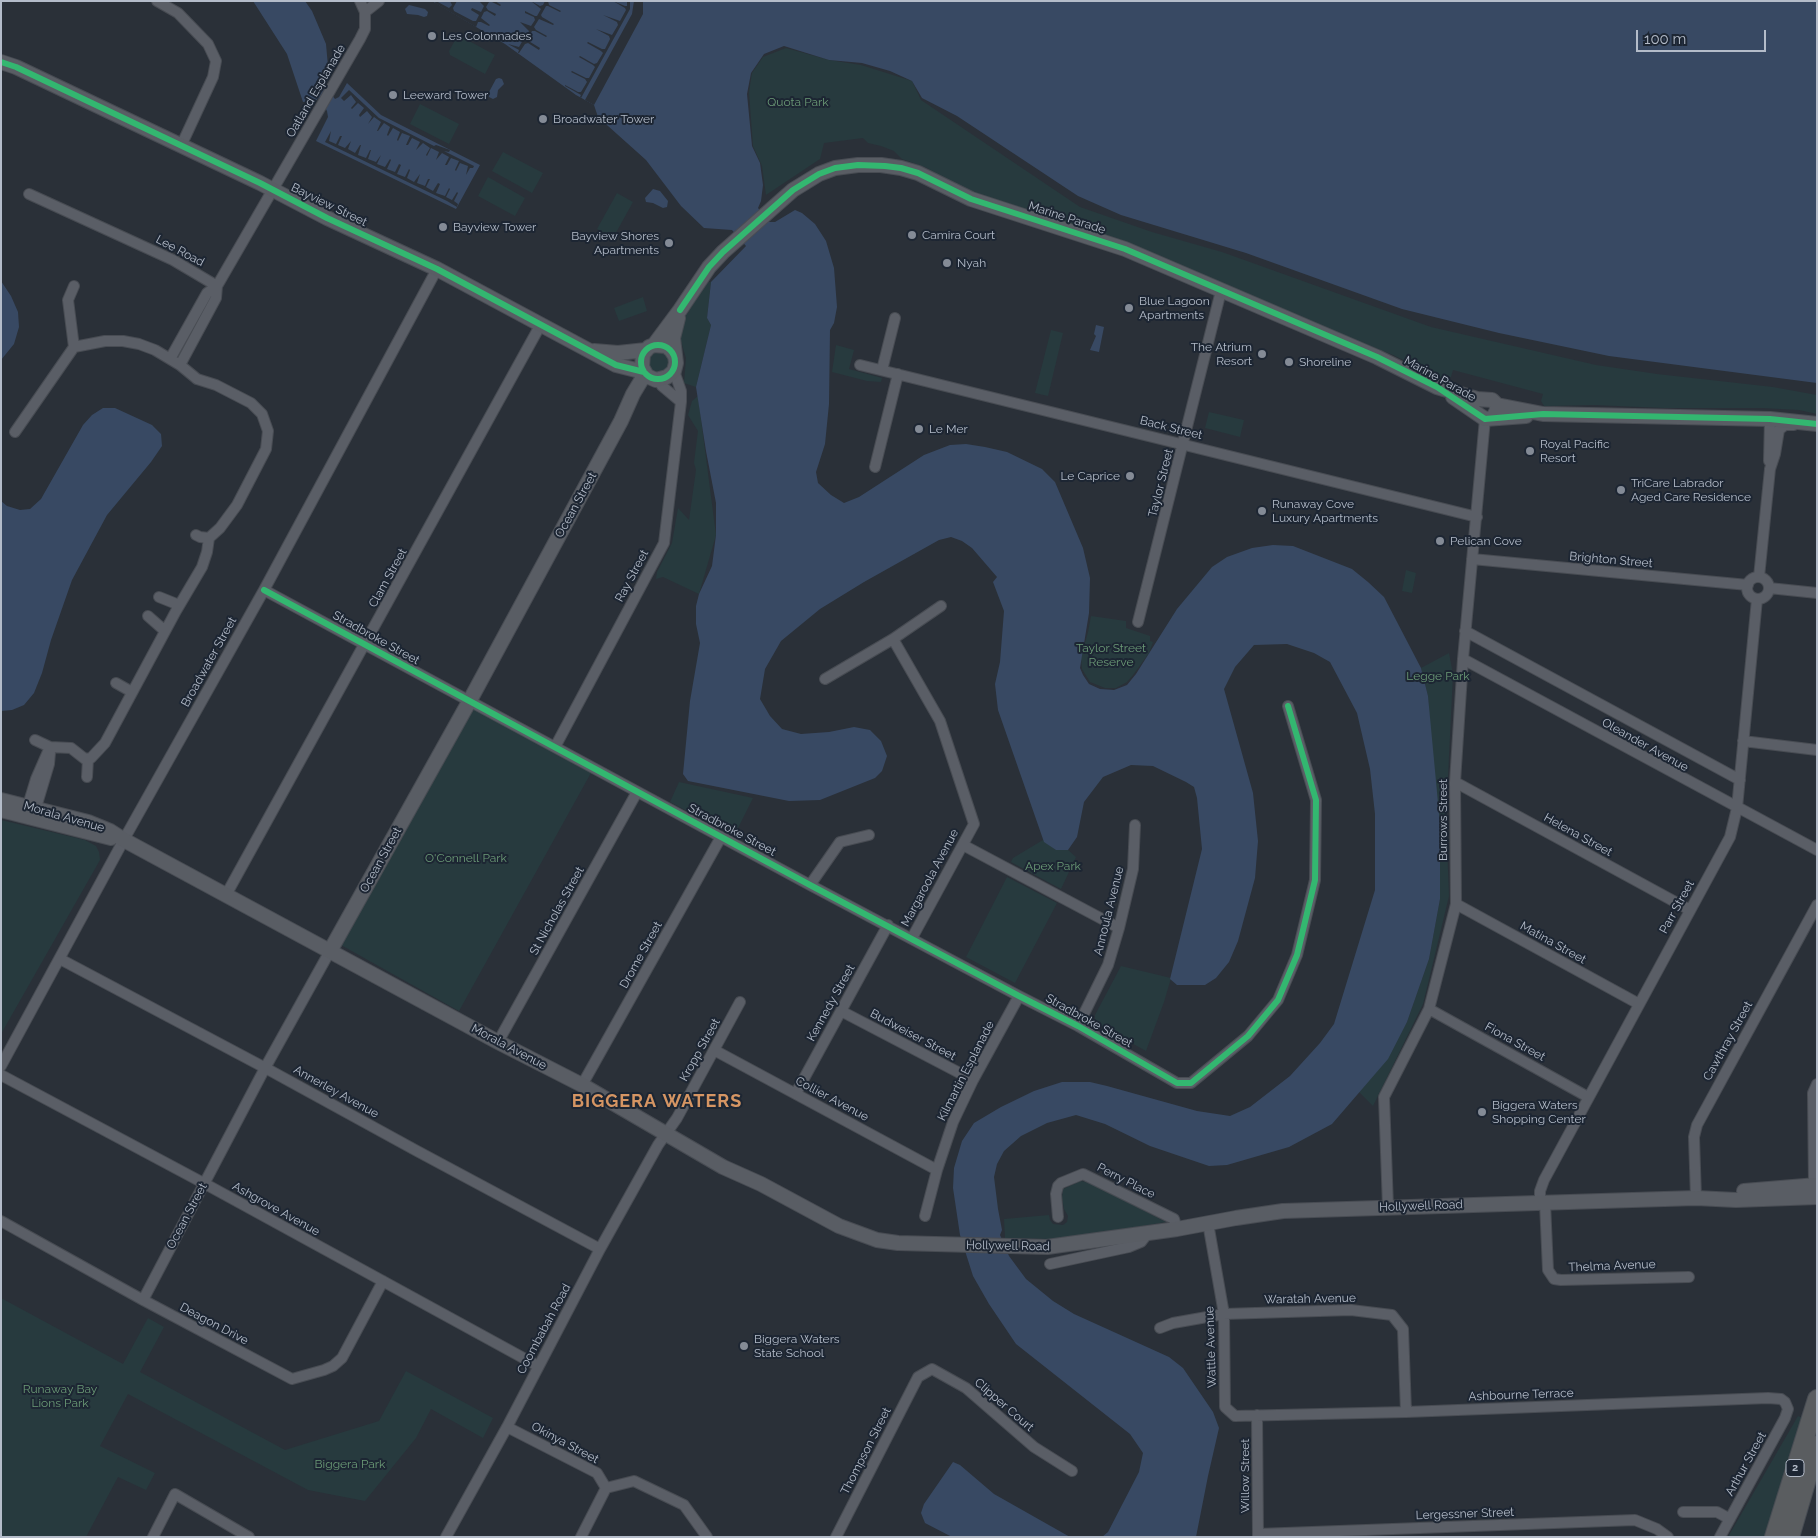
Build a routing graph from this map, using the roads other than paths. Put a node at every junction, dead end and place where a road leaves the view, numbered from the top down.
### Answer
1 (157, 1) edge
2 (360, 1) edge
3 (379, 1) edge
4 (365, 12) junction
5 (1, 62) edge
6 (181, 146) junction
7 (272, 190) junction
8 (29, 194) dead end
9 (437, 269) junction
10 (74, 286) dead end
11 (217, 286) junction
12 (1221, 291) junction
13 (680, 310) junction
14 (895, 318) dead end
15 (541, 324) junction
16 (74, 348) junction
17 (650, 348) junction
18 (589, 350) junction
19 (675, 356) junction
20 (170, 359) junction
21 (860, 364) dead end
22 (180, 365) junction
23 (616, 365) junction
24 (882, 370) junction
25 (674, 371) junction
26 (898, 374) junction
27 (651, 376) junction
28 (633, 394) junction
29 (682, 402) junction
30 (1487, 411) junction
31 (1770, 419) junction
32 (621, 421) junction
33 (1815, 423) edge
34 (15, 432) dead end
35 (1184, 444) junction
36 (875, 467) dead end
37 (1770, 469) junction
38 (1477, 517) junction
39 (196, 535) dead end
40 (209, 538) junction
41 (1472, 559) junction
42 (1759, 577) junction
43 (1748, 585) junction
44 (1769, 588) junction
45 (264, 590) junction
46 (1817, 593) edge
47 (159, 597) dead end
48 (1757, 599) junction
49 (179, 605) junction
50 (941, 606) dead end
51 (148, 616) dead end
52 (1138, 622) dead end
53 (165, 631) junction
54 (1465, 631) junction
55 (893, 639) junction
56 (365, 645) junction
57 (1463, 660) junction
58 (825, 679) dead end
59 (116, 683) dead end
60 (132, 692) junction
61 (469, 702) junction
62 (1288, 706) dead end
63 (35, 740) dead end
64 (1743, 741) junction
65 (50, 747) junction
66 (554, 747) junction
67 (1817, 750) edge
68 (88, 759) junction
69 (87, 777) dead end
70 (1740, 780) junction
71 (1455, 782) junction
72 (638, 792) junction
73 (1, 800) edge
74 (1737, 808) junction
75 (1, 810) edge
76 (30, 812) junction
77 (1135, 825) dead end
78 (869, 835) dead end
79 (721, 837) junction
80 (124, 840) junction
81 (963, 845) junction
82 (1817, 850) edge
83 (810, 884) junction
84 (226, 896) junction
85 (1456, 904) junction
86 (1817, 905) edge
87 (1690, 910) junction
88 (888, 925) junction
89 (1120, 928) junction
90 (912, 938) junction
91 (330, 951) junction
92 (60, 959) junction
93 (1019, 996) junction
94 (740, 1002) dead end
95 (1639, 1004) junction
96 (1429, 1010) junction
97 (841, 1011) junction
98 (1078, 1026) junction
99 (498, 1042) junction
100 (714, 1050) junction
101 (1, 1066) edge
102 (265, 1068) junction
103 (1, 1075) edge
104 (973, 1080) junction
105 (1817, 1084) edge
106 (582, 1086) junction
107 (796, 1093) junction
108 (1588, 1097) junction
109 (665, 1134) junction
110 (937, 1170) junction
111 (204, 1183) junction
112 (1816, 1189) edge
113 (1696, 1198) junction
114 (1543, 1203) junction
115 (1388, 1208) junction
116 (925, 1216) dead end
117 (1058, 1217) dead end
118 (1, 1220) edge
119 (1208, 1223) junction
120 (1176, 1229) junction
121 (1148, 1233) junction
122 (898, 1243) joint
123 (600, 1249) junction
124 (1050, 1264) dead end
125 (1689, 1277) dead end
126 (383, 1281) junction
127 (143, 1300) junction
128 (1224, 1314) junction
129 (1160, 1328) dead end
130 (538, 1366) junction
131 (918, 1377) joint
132 (1817, 1399) edge
133 (1785, 1402) joint
134 (1406, 1412) junction
135 (1257, 1416) junction
136 (507, 1427) junction
137 (1817, 1445) edge
138 (1072, 1471) dead end
139 (606, 1488) junction
140 (1683, 1512) dead end
141 (1730, 1518) junction
142 (1258, 1535) edge
143 (153, 1537) edge
144 (249, 1537) edge
145 (446, 1537) edge
146 (581, 1537) edge
147 (707, 1537) edge
148 (836, 1537) edge
149 (1668, 1537) edge
150 (1720, 1537) edge
151 (1774, 1537) edge
152 (1790, 1537) edge

1 - 6 street
2 - 4 street
3 - 4 street
4 - 7 street, Oatland Esplanade
5 - 6 main road, Bayview Street
6 - 7 main road, Bayview Street
7 - 9 main road, Bayview Street
7 - 11 street
8 - 11 street, Lee Road
9 - 15 main road, Bayview Street
9 - 45 street, Broadwater Street
10 - 16 street
11 - 20 street
11 - 22 street
12 - 13 main road, Marine Parade
12 - 30 main road, Marine Parade
12 - 35 street, Taylor Street
13 - 17 main road, Marine Parade
13 - 19 main road, Marine Parade
14 - 24 street
15 - 18 main road, Bayview Street
15 - 56 street, Clam Street
16 - 20 street
16 - 34 street
17 - 18 main road, Bayview Street
17 - 19 main road
17 - 27 main road
18 - 23 main road, Bayview Street
19 - 25 main road
20 - 22 street
21 - 24 street, Back Street
22 - 40 street
23 - 27 main road, Bayview Street
23 - 28 main road
24 - 26 street, Back Street
25 - 27 main road
25 - 29 street, Ray Street
26 - 35 street, Back Street
26 - 36 street
27 - 28 main road, Ocean Street
27 - 29 street
27 - 32 main road, Ocean Street
28 - 32 main road, Ocean Street
29 - 66 street, Ray Street
30 - 31 main road
30 - 38 street, Burrows Street
31 - 33 main road
31 - 37 street
32 - 61 main road, Ocean Street
33 - 37 street
35 - 38 street, Back Street
35 - 52 street, Taylor Street
37 - 42 street
38 - 41 street, Burrows Street
39 - 40 street
40 - 49 street
41 - 43 street, Brighton Street
41 - 54 street, Burrows Street
42 - 43 street
42 - 44 street
43 - 48 street
44 - 46 street
44 - 48 street
45 - 56 street, Stradbroke Street
45 - 80 street, Broadwater Street
47 - 49 street
48 - 64 street, Parr Street
49 - 53 street
50 - 55 street
51 - 53 street
53 - 60 street
54 - 57 street, Burrows Street
54 - 70 street, Oleander Avenue
55 - 58 street
55 - 81 street, Margaroola Avenue
56 - 61 street, Stradbroke Street
56 - 84 street, Clam Street
57 - 71 street, Burrows Street
57 - 74 street, Oleander Avenue
59 - 60 street
60 - 68 street
61 - 66 street, Stradbroke Street
61 - 91 main road, Ocean Street
62 - 98 street, Stradbroke Street
63 - 65 street
64 - 67 street
64 - 70 street, Parr Street
65 - 68 street
65 - 76 street
66 - 72 street, Stradbroke Street
68 - 69 street
70 - 74 street, Parr Street
71 - 85 street, Burrows Street
71 - 87 street, Helena Street
72 - 79 street, Stradbroke Street
72 - 99 street, St Nicholas Street
73 - 76 main road, Morala Avenue
74 - 82 street, Oleander Avenue
74 - 87 street, Parr Street
75 - 76 main road, Morala Avenue
76 - 80 main road, Morala Avenue
77 - 89 street, Annoula Avenue
78 - 83 street
79 - 83 street, Stradbroke Street
79 - 106 street, Drome Street
80 - 84 main road, Morala Avenue
80 - 92 street, Broadwater Street
81 - 89 street
81 - 90 street, Margaroola Avenue
83 - 88 street, Stradbroke Street
84 - 91 main road, Morala Avenue
85 - 95 street, Matina Street
85 - 96 street, Burrows Street
86 - 113 street, Cawthray Street
87 - 95 street, Parr Street
88 - 90 street, Stradbroke Street
88 - 97 street, Kennedy Street
89 - 98 street, Annoula Avenue
90 - 93 street, Stradbroke Street
91 - 99 main road, Morala Avenue
91 - 102 street, Ocean Street
92 - 101 street, Broadwater Street
92 - 102 street, Annerley Avenue
93 - 98 street, Stradbroke Street
93 - 104 street, Kilmartin Esplanade
94 - 100 street, Kropp Street
95 - 108 street, Parr Street
96 - 108 street, Fiona Street
96 - 115 street, Burrows Street
97 - 104 street, Budweiser Street
97 - 107 street, Kennedy Street
99 - 106 main road, Morala Avenue
100 - 107 street, Collier Avenue
100 - 109 street, Kropp Street
102 - 111 street, Ocean Street
102 - 123 street, Annerley Avenue
103 - 111 street, Ashgrove Avenue
104 - 110 street, Kilmartin Esplanade
105 - 112 street
106 - 109 main road, Morala Avenue
107 - 110 street, Collier Avenue
108 - 114 street, Parr Street
109 - 122 main road, Morala Avenue
109 - 123 street, Coombabah Road
110 - 116 street, Kilmartin Esplanade
111 - 126 street, Ashgrove Avenue
111 - 127 street, Ocean Street
112 - 113 main road, Hollywell Road
113 - 114 main road, Hollywell Road
114 - 115 main road, Hollywell Road
114 - 125 street, Thelma Avenue
115 - 119 main road, Hollywell Road
117 - 120 street, Perry Place
118 - 127 street, Deagon Drive
119 - 120 main road, Hollywell Road
119 - 128 street, Wattle Avenue
120 - 121 main road, Hollywell Road
121 - 122 main road, Hollywell Road
121 - 124 street, Hollywell Road
123 - 130 street, Coombabah Road
126 - 127 street, Deagon Drive
126 - 130 street, Ashgrove Avenue
128 - 129 street, Waratah Avenue
128 - 134 street, Waratah Avenue
128 - 135 street, Wattle Avenue
130 - 136 street, Coombabah Road
131 - 138 street, Clipper Court
131 - 148 street, Thompson Street
132 - 151 highway, 2
133 - 134 street, Ashbourne Terrace
133 - 141 street, Arthur Street
134 - 135 street, Ashbourne Terrace
135 - 142 street, Willow Street
136 - 139 street, Okinya Street
136 - 145 street, Coombabah Road
137 - 152 highway, 2
139 - 146 street
139 - 147 street
140 - 141 street
141 - 150 street, Arthur Street
142 - 149 street, Lergessner Street
143 - 144 street

